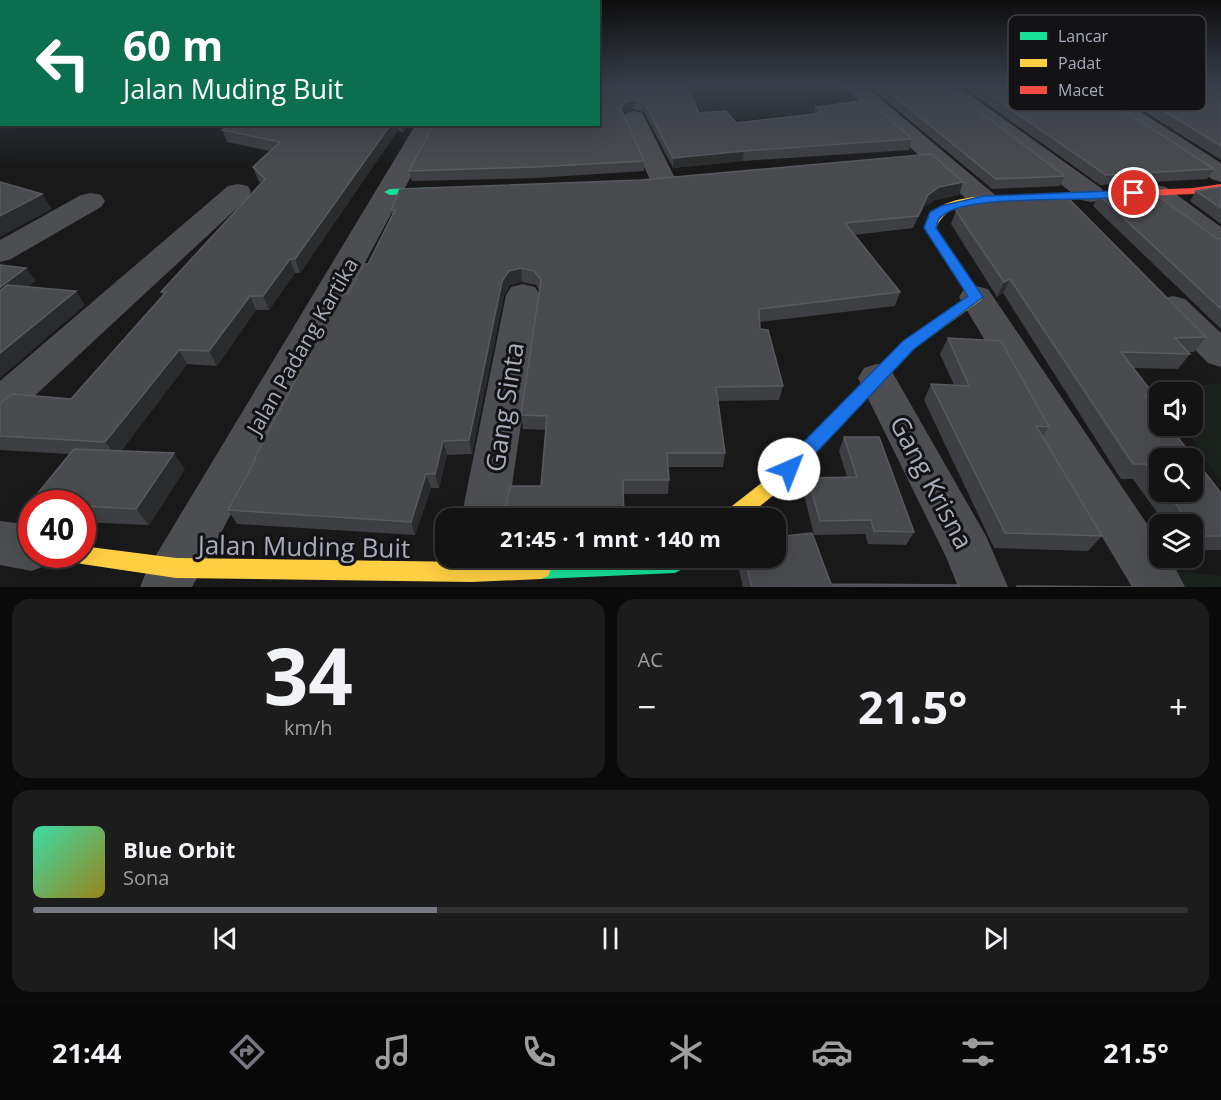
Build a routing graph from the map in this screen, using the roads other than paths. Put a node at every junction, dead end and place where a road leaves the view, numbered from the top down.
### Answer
1 (878, 111) edge
2 (974, 111) edge
3 (1120, 111) edge
4 (634, 118) dead end
5 (427, 126) edge
6 (663, 180) edge
7 (1219, 186) edge
8 (457, 190) edge
9 (238, 192) dead end
10 (390, 192) junction
11 (1156, 193) junction
12 (984, 200) junction
13 (91, 201) dead end
14 (1081, 203) junction
15 (1221, 241) edge
16 (0, 253) edge
17 (1153, 286) edge
18 (523, 295) dead end
19 (976, 297) junction
20 (1221, 354) edge
21 (877, 378) junction
22 (0, 404) edge
23 (486, 508) edge
24 (744, 508) edge
25 (0, 543) edge
26 (18, 546) edge
27 (96, 558) edge
28 (435, 567) edge
29 (626, 568) edge
30 (677, 569) edge
31 (170, 577) edge
32 (983, 587) edge
33 (1160, 587) edge

1 - 12 street
2 - 14 street
3 - 7 street
4 - 6 street
5 - 10 street, Jalan Padang Kartika
7 - 11 street
8 - 10 street
9 - 22 street
10 - 31 street, Jalan Padang Kartika
11 - 14 street
11 - 15 street
12 - 14 street
12 - 19 street
13 - 16 street
17 - 20 street
18 - 23 street, Gang Sinta
19 - 21 street
19 - 33 street
21 - 24 street
21 - 32 street, Gang Krisna
25 - 26 street
27 - 31 street, Jalan Muding Buit
28 - 31 street, Jalan Muding Buit
29 - 30 street, Jalan Muding Buit

